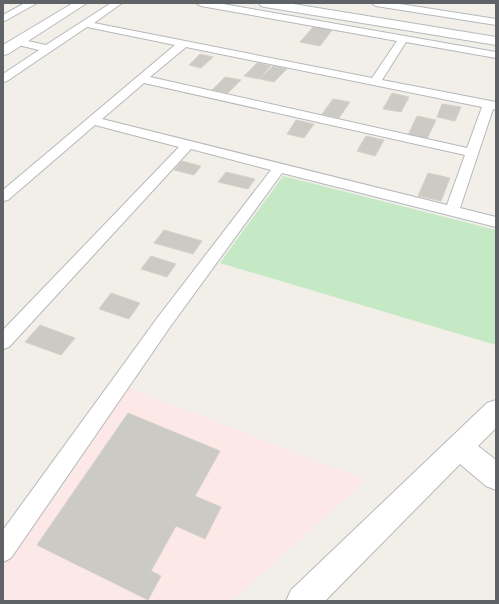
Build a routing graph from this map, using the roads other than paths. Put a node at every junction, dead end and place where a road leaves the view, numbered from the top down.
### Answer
1 (32, 3) edge
2 (67, 3) edge
3 (80, 3) edge
4 (118, 3) edge
5 (201, 3) edge
6 (265, 3) edge
7 (297, 3) edge
8 (376, 3) edge
9 (457, 3) edge
10 (451, 15) junction
11 (3, 19) edge
12 (496, 22) edge
13 (85, 24) junction
14 (496, 36) edge
15 (403, 39) junction
16 (496, 41) edge
17 (18, 42) junction
18 (3, 43) edge
19 (183, 44) junction
20 (48, 49) junction
21 (3, 51) edge
22 (496, 55) edge
23 (3, 79) edge
24 (142, 79) junction
25 (375, 82) junction
26 (493, 105) edge
27 (93, 121) junction
28 (188, 145) junction
29 (472, 153) junction
30 (278, 168) junction
31 (3, 197) edge
32 (452, 210) junction
33 (496, 222) edge
34 (3, 342) edge
35 (496, 411) edge
36 (459, 447) junction
37 (496, 477) edge
38 (3, 550) edge
39 (302, 601) edge

1 - 11 street
2 - 18 street
3 - 17 street
4 - 13 street
5 - 15 street
6 - 16 street
7 - 14 street
8 - 10 street
9 - 10 street
10 - 12 street
13 - 19 street
13 - 20 street
15 - 22 street
15 - 25 street
17 - 20 street
17 - 21 street
19 - 24 street
19 - 25 street
20 - 23 street
24 - 27 street
24 - 29 street
25 - 26 street
26 - 29 street
27 - 28 street
27 - 31 street
28 - 30 street
28 - 34 street
29 - 32 street
30 - 32 street
30 - 38 street
32 - 33 street
35 - 36 street
36 - 37 street
36 - 39 street

